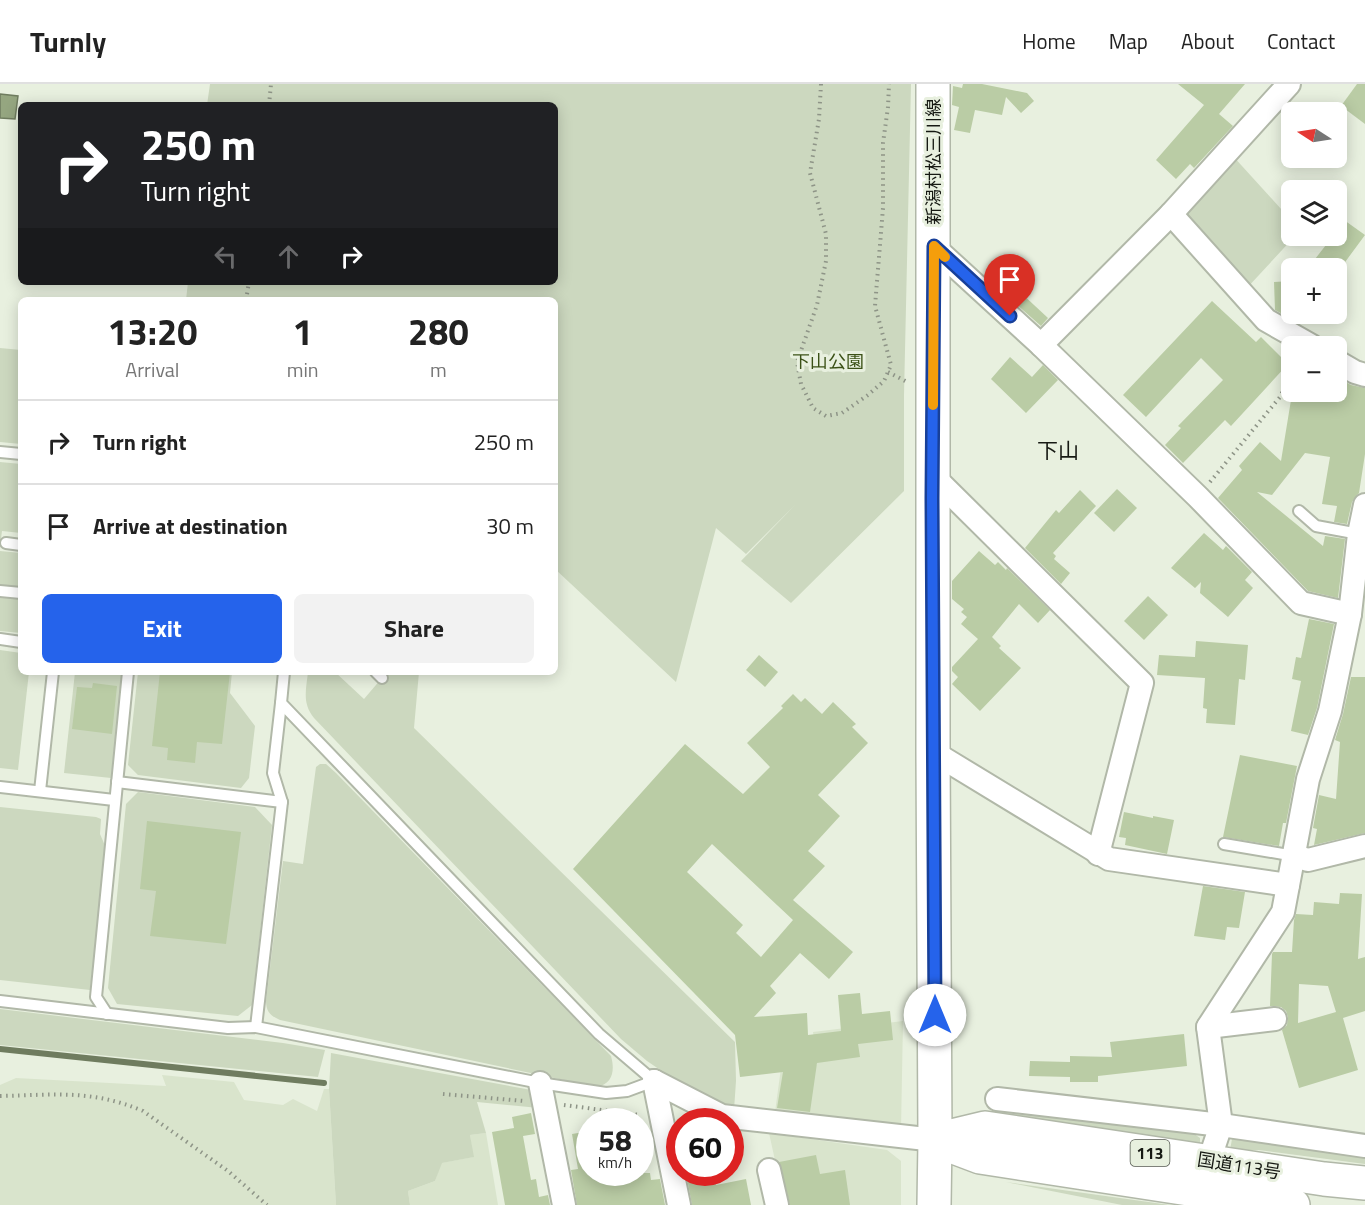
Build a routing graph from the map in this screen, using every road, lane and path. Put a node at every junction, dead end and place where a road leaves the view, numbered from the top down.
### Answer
1 (271, 84) edge
2 (821, 84) edge
3 (889, 84) edge
4 (933, 84) edge
5 (1289, 84) edge
6 (269, 102) edge
7 (1171, 214) junction
8 (934, 246) junction
9 (1294, 336) edge
10 (1041, 345) junction
11 (1347, 367) edge
12 (888, 372) junction
13 (1365, 375) edge
14 (911, 383) dead end
15 (1281, 395) edge
16 (0, 452) edge
17 (18, 454) edge
18 (932, 475) junction
19 (1198, 497) junction
20 (1365, 505) edge
21 (1299, 511) dead end
22 (1359, 534) junction
23 (6, 543) dead end
24 (18, 544) edge
25 (0, 591) edge
26 (18, 593) edge
27 (1350, 614) junction
28 (0, 639) edge
29 (18, 642) edge
30 (53, 675) edge
31 (128, 675) edge
32 (284, 675) edge
33 (281, 703) junction
34 (933, 752) junction
35 (117, 782) junction
36 (0, 788) edge
37 (39, 791) junction
38 (114, 800) junction
39 (282, 802) junction
40 (1224, 844) dead end
41 (1365, 846) edge
42 (1098, 854) junction
43 (1295, 856) junction
44 (1288, 885) junction
45 (0, 1001) edge
46 (107, 1014) junction
47 (1275, 1019) dead end
48 (256, 1027) junction
49 (1208, 1027) junction
50 (654, 1081) junction
51 (540, 1083) junction
52 (0, 1096) edge
53 (997, 1099) dead end
54 (1221, 1125) junction
55 (935, 1140) junction
56 (1365, 1146) edge
57 (1213, 1149) dead end
58 (769, 1170) dead end
59 (1365, 1183) edge
60 (267, 1205) edge
61 (564, 1205) edge
62 (679, 1205) edge
63 (777, 1205) edge
64 (934, 1205) edge
65 (1293, 1205) edge

1 - 6 path
2 - 12 path
3 - 12 path
4 - 8 main road, 新潟村松三川線
5 - 7 street
7 - 9 street
7 - 10 street
8 - 10 street
8 - 18 main road, 新潟村松三川線
10 - 19 street
11 - 13 street
12 - 14 path
15 - 19 path
16 - 17 lane
18 - 34 main road, 新潟村松三川線
18 - 42 street
19 - 27 street
20 - 22 street
21 - 22 lane
22 - 27 street
23 - 24 lane
25 - 26 lane
27 - 43 street
28 - 29 lane
30 - 37 lane
31 - 35 lane
32 - 33 lane
33 - 39 lane
33 - 50 lane
34 - 42 street
34 - 55 main road, 新潟村松三川線
35 - 38 lane
35 - 39 lane
36 - 37 lane
37 - 38 lane
38 - 46 lane
39 - 48 lane
40 - 43 lane
41 - 43 street
42 - 44 street
43 - 44 street
44 - 49 street
45 - 46 lane
46 - 48 lane
47 - 49 street
48 - 51 lane
49 - 54 street
50 - 51 lane
50 - 55 street
50 - 62 street
51 - 61 street
52 - 60 path
53 - 54 street
54 - 56 street
54 - 57 street
55 - 59 main road, 国道113号 / 113
55 - 64 main road
55 - 65 main road, 国道113号 / 113
58 - 63 street

